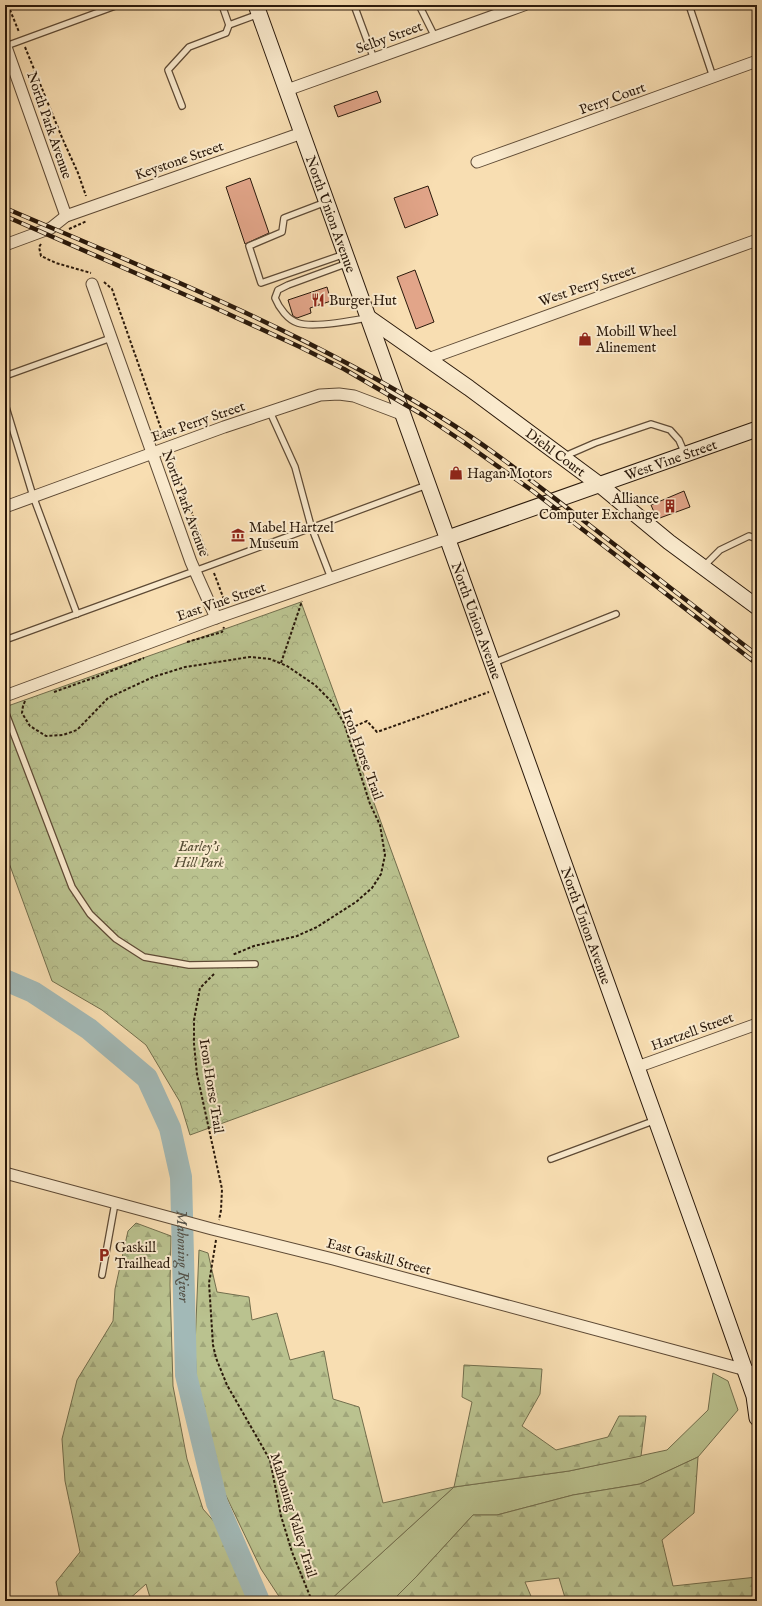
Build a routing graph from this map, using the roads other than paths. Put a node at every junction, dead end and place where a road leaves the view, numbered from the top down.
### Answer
1 (118, 5) edge
2 (222, 5) edge
3 (354, 5) edge
4 (420, 5) edge
5 (524, 5) edge
6 (689, 5) edge
7 (103, 8) edge
8 (258, 10) edge
9 (229, 25) junction
10 (435, 37) junction
11 (5, 45) edge
12 (374, 59) junction
13 (757, 61) edge
14 (714, 77) junction
15 (287, 90) junction
16 (182, 106) dead end
17 (302, 133) junction
18 (477, 162) dead end
19 (326, 202) junction
20 (66, 216) junction
21 (757, 240) edge
22 (6, 245) edge
23 (347, 259) junction
24 (92, 284) dead end
25 (368, 318) junction
26 (111, 338) junction
27 (428, 359) junction
28 (5, 376) edge
29 (5, 404) edge
30 (270, 412) junction
31 (404, 415) junction
32 (757, 429) edge
33 (152, 453) junction
34 (685, 455) junction
35 (563, 457) junction
36 (428, 485) junction
37 (600, 485) junction
38 (33, 496) junction
39 (5, 507) edge
40 (312, 528) junction
41 (448, 538) junction
42 (757, 539) edge
43 (703, 567) junction
44 (195, 571) junction
45 (331, 578) junction
46 (757, 607) edge
47 (77, 614) junction
48 (616, 614) dead end
49 (216, 618) junction
50 (5, 640) edge
51 (492, 663) junction
52 (5, 696) edge
53 (5, 711) edge
54 (255, 964) dead end
55 (757, 1024) edge
56 (638, 1067) junction
57 (656, 1120) junction
58 (551, 1159) dead end
59 (5, 1173) edge
60 (115, 1203) junction
61 (102, 1275) dead end
62 (751, 1372) edge
63 (756, 1397) edge
64 (757, 1418) edge

1 - 7 lane
2 - 9 lane
3 - 12 lane
4 - 10 lane
5 - 10 street, Selby Street
6 - 14 lane
7 - 11 lane
8 - 9 lane
8 - 15 main road, North Union Avenue
9 - 16 lane
10 - 12 street, Selby Street
11 - 20 street, North Park Avenue
12 - 15 street, Selby Street
13 - 14 street, Perry Court
14 - 18 street, Perry Court
15 - 17 main road, North Union Avenue
17 - 19 main road, North Union Avenue
17 - 20 street, Keystone Street
19 - 23 main road, North Union Avenue
19 - 23 lane
20 - 22 street, Keystone Street
21 - 27 street, West Perry Street
23 - 25 main road, North Union Avenue
23 - 25 lane
24 - 26 street, North Park Avenue
25 - 27 main road, Diehl Court
25 - 31 main road, North Union Avenue
26 - 28 lane
26 - 33 street, North Park Avenue
27 - 35 main road, Diehl Court
29 - 38 lane
30 - 31 street, East Perry Street
30 - 33 street, East Perry Street
30 - 40 lane
31 - 36 main road, North Union Avenue
32 - 34 main road, West Vine Street
33 - 38 street, East Perry Street
33 - 44 street, North Park Avenue
34 - 35 lane
34 - 37 main road, West Vine Street
35 - 37 main road, Diehl Court
36 - 40 lane
36 - 41 main road, North Union Avenue
37 - 41 main road, West Vine Street
37 - 43 main road, Diehl Court
38 - 39 street, East Perry Street
38 - 47 lane
40 - 44 lane
40 - 45 lane
41 - 45 street, East Vine Street
41 - 51 main road, North Union Avenue
42 - 43 lane
43 - 46 main road, Diehl Court
44 - 47 lane
44 - 49 street, North Park Avenue
45 - 49 street, East Vine Street
47 - 50 lane
48 - 51 lane
49 - 52 street, East Vine Street
51 - 56 main road, North Union Avenue
53 - 54 lane
55 - 56 street, Hartzell Street
56 - 57 main road, North Union Avenue
57 - 58 lane
57 - 62 main road, North Union Avenue
59 - 60 street, East Gaskill Street
60 - 61 lane
60 - 62 street, East Gaskill Street
62 - 63 main road, North Union Avenue
63 - 64 main road, North Union Avenue

